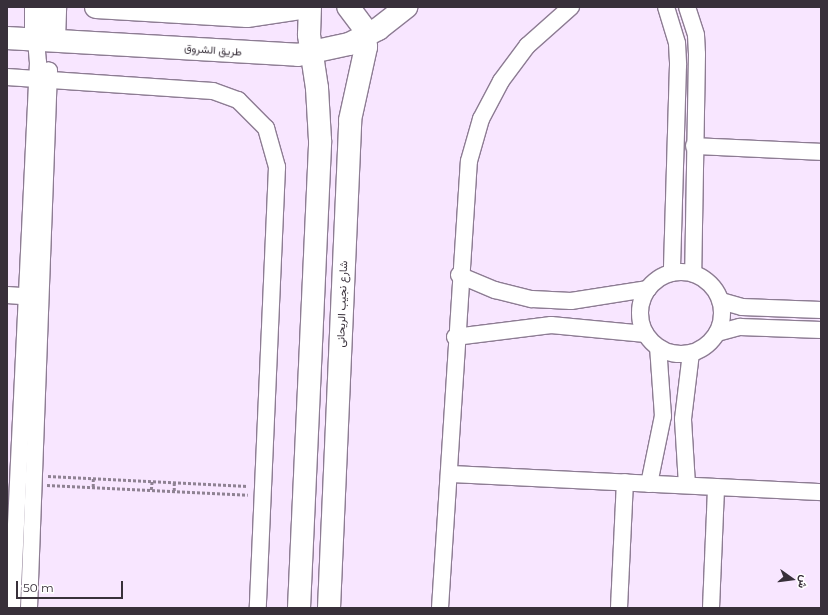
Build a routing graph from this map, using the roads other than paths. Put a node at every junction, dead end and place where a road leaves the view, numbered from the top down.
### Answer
1 (36, 7) edge
2 (54, 7) edge
3 (96, 7) edge
4 (309, 7) edge
5 (348, 7) edge
6 (406, 7) edge
7 (572, 7) edge
8 (666, 7) edge
9 (687, 7) edge
10 (697, 7) edge
11 (696, 35) junction
12 (366, 36) junction
13 (7, 38) edge
14 (45, 40) junction
15 (312, 53) junction
16 (7, 77) edge
17 (43, 79) junction
18 (694, 146) junction
19 (821, 152) edge
20 (348, 175) junction
21 (318, 176) junction
22 (672, 273) junction
23 (693, 273) junction
24 (459, 275) junction
25 (648, 289) junction
26 (7, 296) edge
27 (26, 296) junction
28 (43, 297) junction
29 (721, 301) junction
30 (821, 310) edge
31 (821, 330) edge
32 (717, 333) junction
33 (646, 334) junction
34 (456, 337) junction
35 (658, 347) junction
36 (691, 353) junction
37 (309, 403) junction
38 (338, 403) junction
39 (449, 474) junction
40 (625, 482) junction
41 (649, 484) junction
42 (687, 485) junction
43 (716, 487) junction
44 (821, 492) edge
45 (12, 502) edge
46 (34, 503) junction
47 (12, 608) edge
48 (29, 608) edge
49 (258, 608) edge
50 (299, 608) edge
51 (329, 608) edge
52 (440, 608) edge
53 (619, 608) edge
54 (711, 608) edge

1 - 14 street
2 - 14 street
3 - 4 street
4 - 15 street
5 - 12 street
6 - 12 street, طريق الشروق
7 - 24 street
8 - 22 street
9 - 11 street
10 - 11 street
11 - 18 street
12 - 15 street, طريق الشروق
12 - 20 street, شارع نجيب الريحانى
13 - 14 street, طريق الشروق
14 - 15 street, طريق الشروق
14 - 17 street
15 - 21 street
16 - 17 street
17 - 27 street
17 - 28 street
17 - 49 street
18 - 19 street
18 - 23 street
20 - 21 street
20 - 38 street, شارع نجيب الريحانى
21 - 37 street
22 - 23 street
22 - 25 street
23 - 29 street
24 - 25 street
24 - 34 street
25 - 33 street
26 - 27 street
27 - 28 street
27 - 45 street
28 - 46 street
29 - 30 street
29 - 32 street
31 - 32 street
32 - 36 street
33 - 34 street
33 - 35 street
34 - 39 street
35 - 36 street
35 - 41 street
36 - 42 street
37 - 38 street
37 - 50 street
38 - 51 street, شارع نجيب الريحانى
39 - 40 street
39 - 52 street
40 - 41 street
40 - 53 street
41 - 42 street
42 - 43 street
43 - 44 street
43 - 54 street
45 - 46 street
45 - 47 street
46 - 48 street

